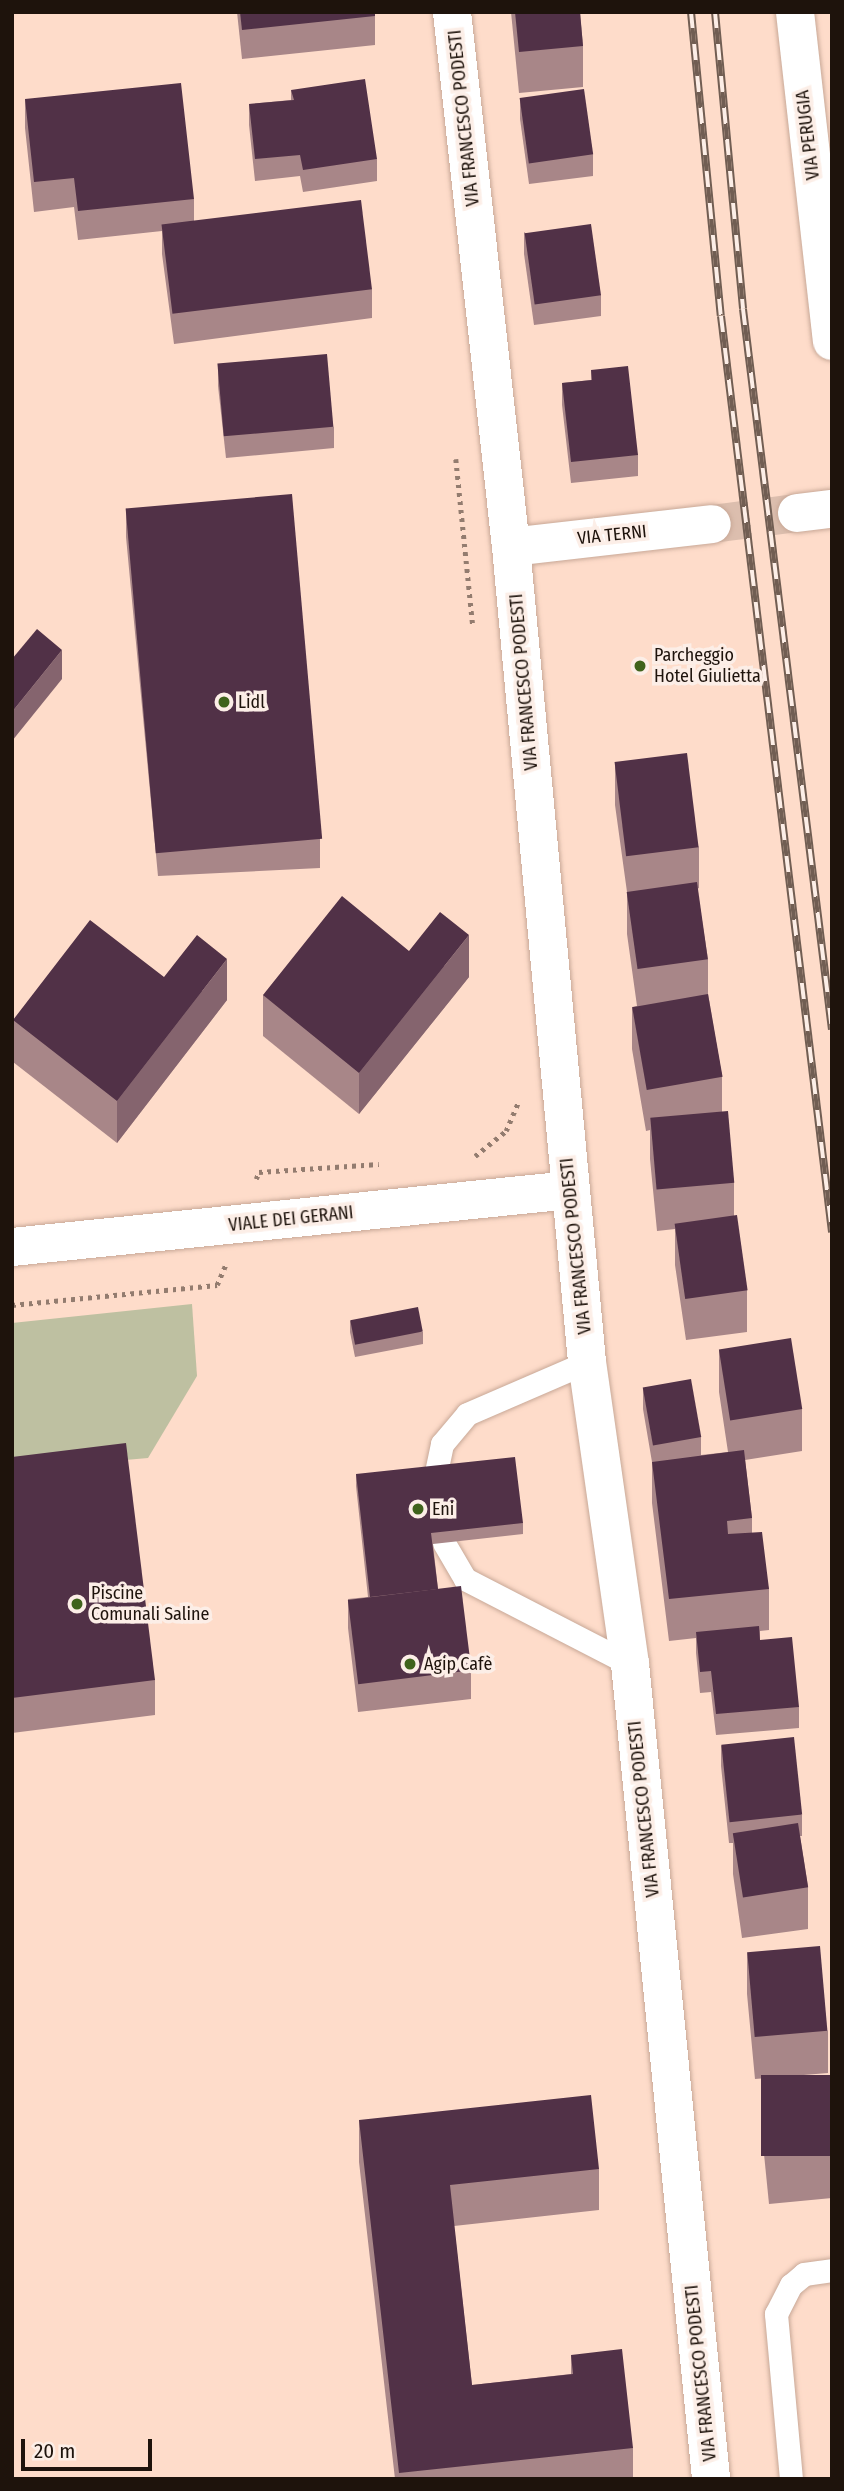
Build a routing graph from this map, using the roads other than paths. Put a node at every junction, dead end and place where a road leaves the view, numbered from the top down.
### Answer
1 (452, 12) edge
2 (795, 12) edge
3 (815, 52) edge
4 (832, 341) edge
5 (712, 524) tunnel mouth
6 (511, 547) junction
7 (570, 1190) junction
8 (12, 1247) edge
9 (587, 1363) junction
10 (435, 1477) edge
11 (444, 1543) edge
12 (630, 1664) junction
13 (832, 2270) edge
14 (711, 2479) edge
15 (791, 2479) edge

1 - 6 main road, VIA FRANCESCO PODESTI
2 - 3 main road, VIA PERUGIA
3 - 4 main road, VIA PERUGIA
5 - 6 main road, VIA TERNI
6 - 7 main road, VIA FRANCESCO PODESTI
7 - 8 main road, VIALE DEI GERANI
7 - 9 main road, VIA FRANCESCO PODESTI
9 - 10 lane
9 - 12 main road, VIA FRANCESCO PODESTI
11 - 12 lane
12 - 14 main road, VIA FRANCESCO PODESTI
13 - 15 lane

